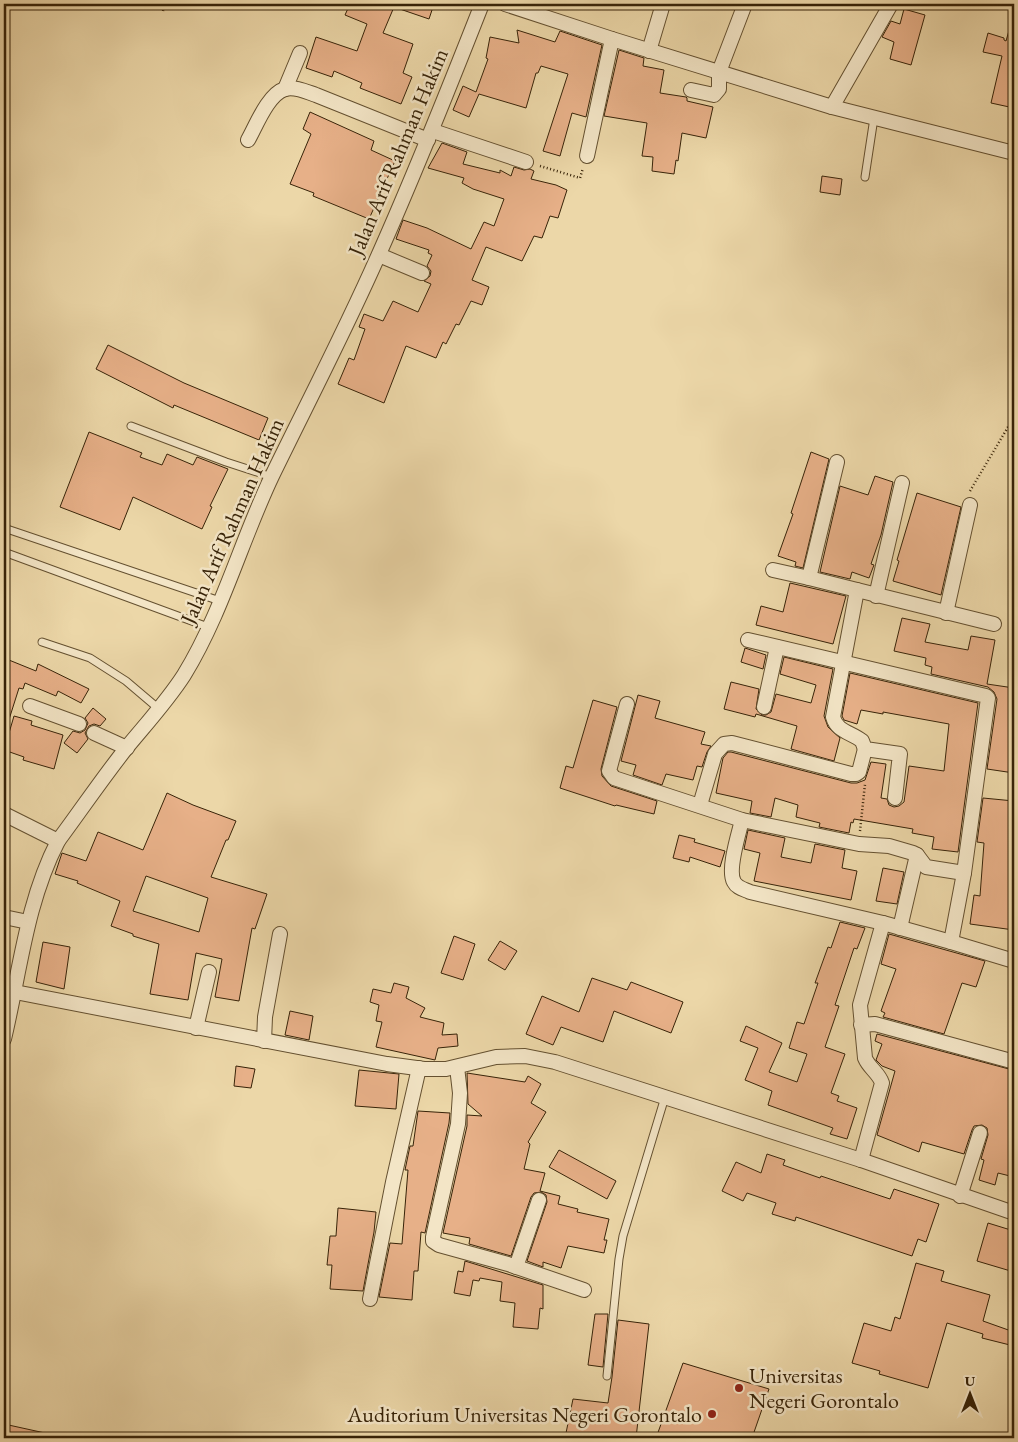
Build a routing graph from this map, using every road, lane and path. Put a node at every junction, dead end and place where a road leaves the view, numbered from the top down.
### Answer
1 (164, 4) edge
2 (482, 4) edge
3 (505, 4) edge
4 (663, 4) edge
5 (745, 4) edge
6 (891, 4) edge
7 (163, 11) dead end
8 (612, 39) junction
9 (649, 51) junction
10 (300, 53) dead end
11 (720, 72) junction
12 (285, 89) junction
13 (691, 90) dead end
14 (832, 107) junction
15 (874, 118) junction
16 (430, 135) junction
17 (248, 140) dead end
18 (1014, 153) edge
19 (588, 156) joint
20 (526, 162) joint
21 (865, 177) dead end
22 (379, 255) junction
23 (422, 273) dead end
24 (1014, 417) edge
25 (131, 426) dead end
26 (837, 462) dead end
27 (272, 477) junction
28 (902, 483) dead end
29 (970, 498) joint
30 (4, 528) edge
31 (4, 552) edge
32 (773, 570) dead end
33 (808, 578) junction
34 (857, 590) junction
35 (876, 596) junction
36 (220, 601) junction
37 (946, 613) junction
38 (994, 624) dead end
39 (208, 627) junction
40 (748, 640) dead end
41 (42, 642) dead end
42 (777, 647) junction
43 (844, 663) junction
44 (627, 704) dead end
45 (30, 706) dead end
46 (764, 707) dead end
47 (159, 708) junction
48 (79, 724) dead end
49 (94, 733) dead end
50 (127, 748) junction
51 (864, 756) junction
52 (895, 798) dead end
53 (700, 805) junction
54 (4, 814) edge
55 (742, 820) junction
56 (58, 841) junction
57 (859, 844) junction
58 (917, 855) junction
59 (964, 873) junction
60 (4, 917) edge
61 (28, 922) junction
62 (882, 923) junction
63 (900, 928) junction
64 (280, 934) dead end
65 (951, 942) junction
66 (1014, 961) edge
67 (209, 972) dead end
68 (15, 992) junction
69 (861, 1025) junction
70 (196, 1028) junction
71 (4, 1038) edge
72 (264, 1041) junction
73 (1011, 1062) dead end
74 (457, 1067) junction
75 (420, 1068) junction
76 (665, 1097) junction
77 (980, 1133) dead end
78 (861, 1160) junction
79 (960, 1196) junction
80 (539, 1200) dead end
81 (1014, 1213) edge
82 (516, 1267) junction
83 (584, 1290) dead end
84 (370, 1299) dead end
85 (607, 1376) dead end

1 - 7 path
2 - 16 street, Jalan Arif Rahman Hakim
3 - 8 street
4 - 9 street
5 - 11 street
6 - 14 street
8 - 9 street
8 - 19 street
9 - 11 street
10 - 12 street
11 - 13 street
11 - 14 street
12 - 16 street
12 - 17 street
14 - 15 street
15 - 18 street
15 - 21 lane
16 - 20 street
16 - 22 street, Jalan Arif Rahman Hakim
19 - 20 path
22 - 23 street
22 - 27 street, Jalan Arif Rahman Hakim
24 - 29 path
25 - 27 lane
26 - 33 street
27 - 36 street, Jalan Arif Rahman Hakim
28 - 35 street
29 - 37 street
30 - 36 lane
31 - 39 lane
32 - 33 street
33 - 34 street
34 - 35 street
34 - 43 street
35 - 37 street
36 - 39 street, Jalan Arif Rahman Hakim
37 - 38 street
39 - 47 street, Jalan Arif Rahman Hakim
40 - 42 street
41 - 47 lane
42 - 43 street
42 - 46 street
43 - 51 street
43 - 59 street
44 - 53 street
45 - 48 street
47 - 50 street, Jalan Arif Rahman Hakim
49 - 50 street
50 - 56 street, Jalan Arif Rahman Hakim
51 - 52 street
51 - 53 street
51 - 57 path
53 - 55 street
54 - 56 street
55 - 57 street
55 - 62 street
56 - 61 street, Jalan Arif Rahman Hakim
57 - 58 street
58 - 59 street
58 - 63 street
59 - 65 street
60 - 61 street
61 - 68 street, Jalan Arif Rahman Hakim
62 - 63 street
62 - 69 street
63 - 65 street
64 - 72 street
65 - 66 street
67 - 70 street
68 - 70 street
68 - 71 street, Jalan Arif Rahman Hakim
69 - 73 street
69 - 78 street
70 - 72 street
72 - 75 street
74 - 75 street
74 - 76 street
74 - 82 street
75 - 84 street
76 - 78 street
76 - 85 lane
77 - 79 street
78 - 79 street
79 - 81 street
80 - 82 street
82 - 83 street

